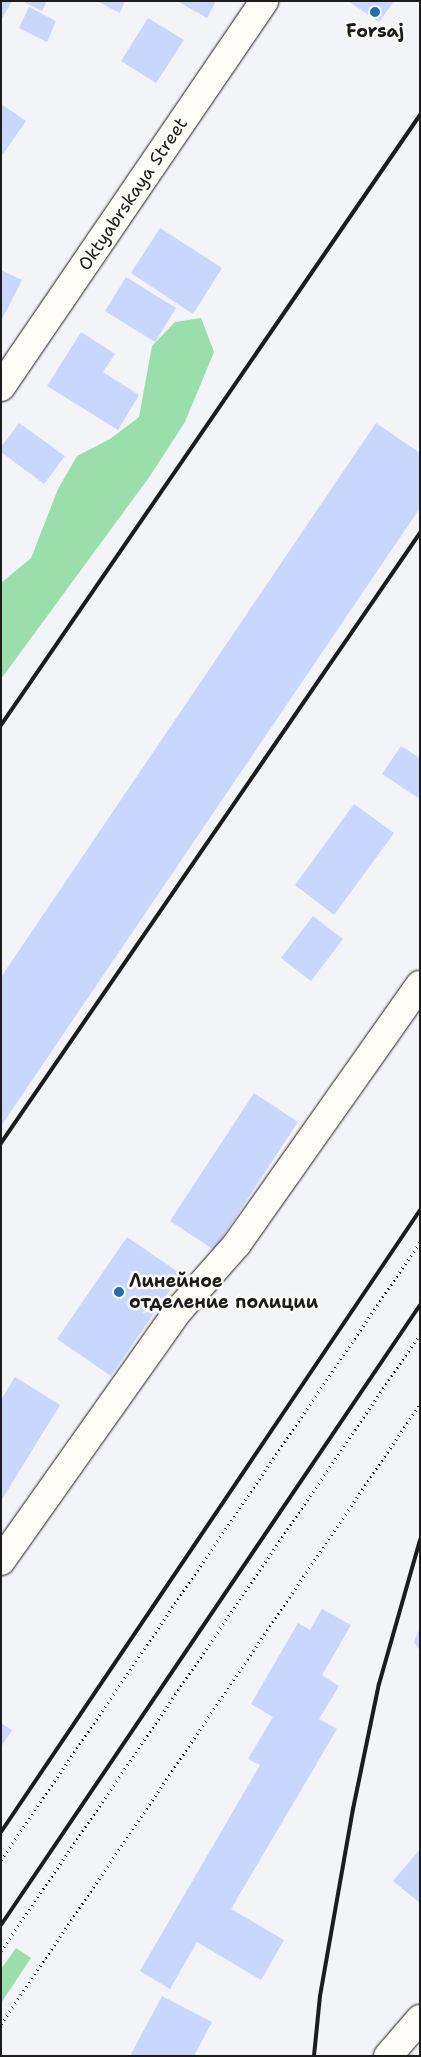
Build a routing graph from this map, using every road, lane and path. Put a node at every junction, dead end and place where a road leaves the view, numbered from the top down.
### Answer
1 (264, 1) edge
2 (5, 373) edge
3 (420, 985) edge
4 (420, 1242) edge
5 (420, 1334) edge
6 (420, 1404) edge
7 (1, 1561) edge
8 (1, 1860) edge
9 (1, 1951) edge
10 (420, 2019) edge
11 (1, 2024) edge
12 (388, 2056) edge

1 - 2 street, Oktyabrskaya Street
3 - 7 street
4 - 8 path
5 - 9 path
6 - 11 path
10 - 12 street

